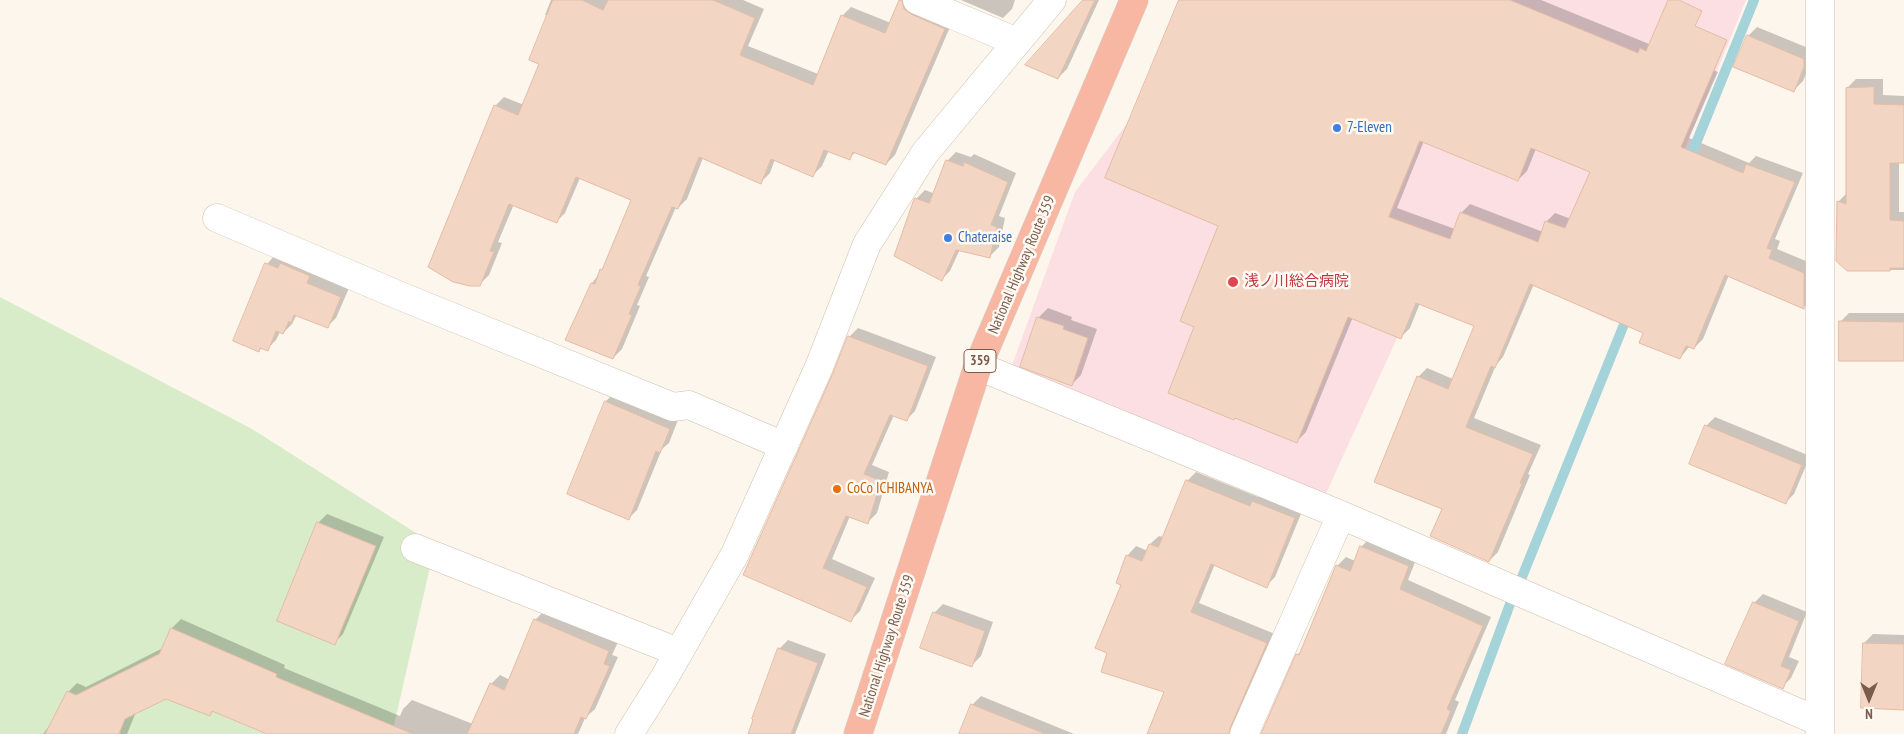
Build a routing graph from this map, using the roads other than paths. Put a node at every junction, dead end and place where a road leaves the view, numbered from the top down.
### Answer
1 (917, 0) edge
2 (1052, 0) edge
3 (1134, 0) edge
4 (1820, 0) edge
5 (1017, 42) junction
6 (217, 218) dead end
7 (978, 366) junction
8 (784, 446) junction
9 (1341, 515) junction
10 (415, 548) dead end
11 (678, 652) junction
12 (1820, 728) edge
13 (629, 734) edge
14 (858, 734) edge
15 (1244, 734) edge

1 - 5 street
2 - 5 street
3 - 7 highway, National Highway Route 359 / 359
4 - 12 street
5 - 8 street
6 - 8 street
7 - 9 street
7 - 14 highway, National Highway Route 359 / 359
8 - 11 street
9 - 12 street
9 - 15 street
10 - 11 street
11 - 13 street

